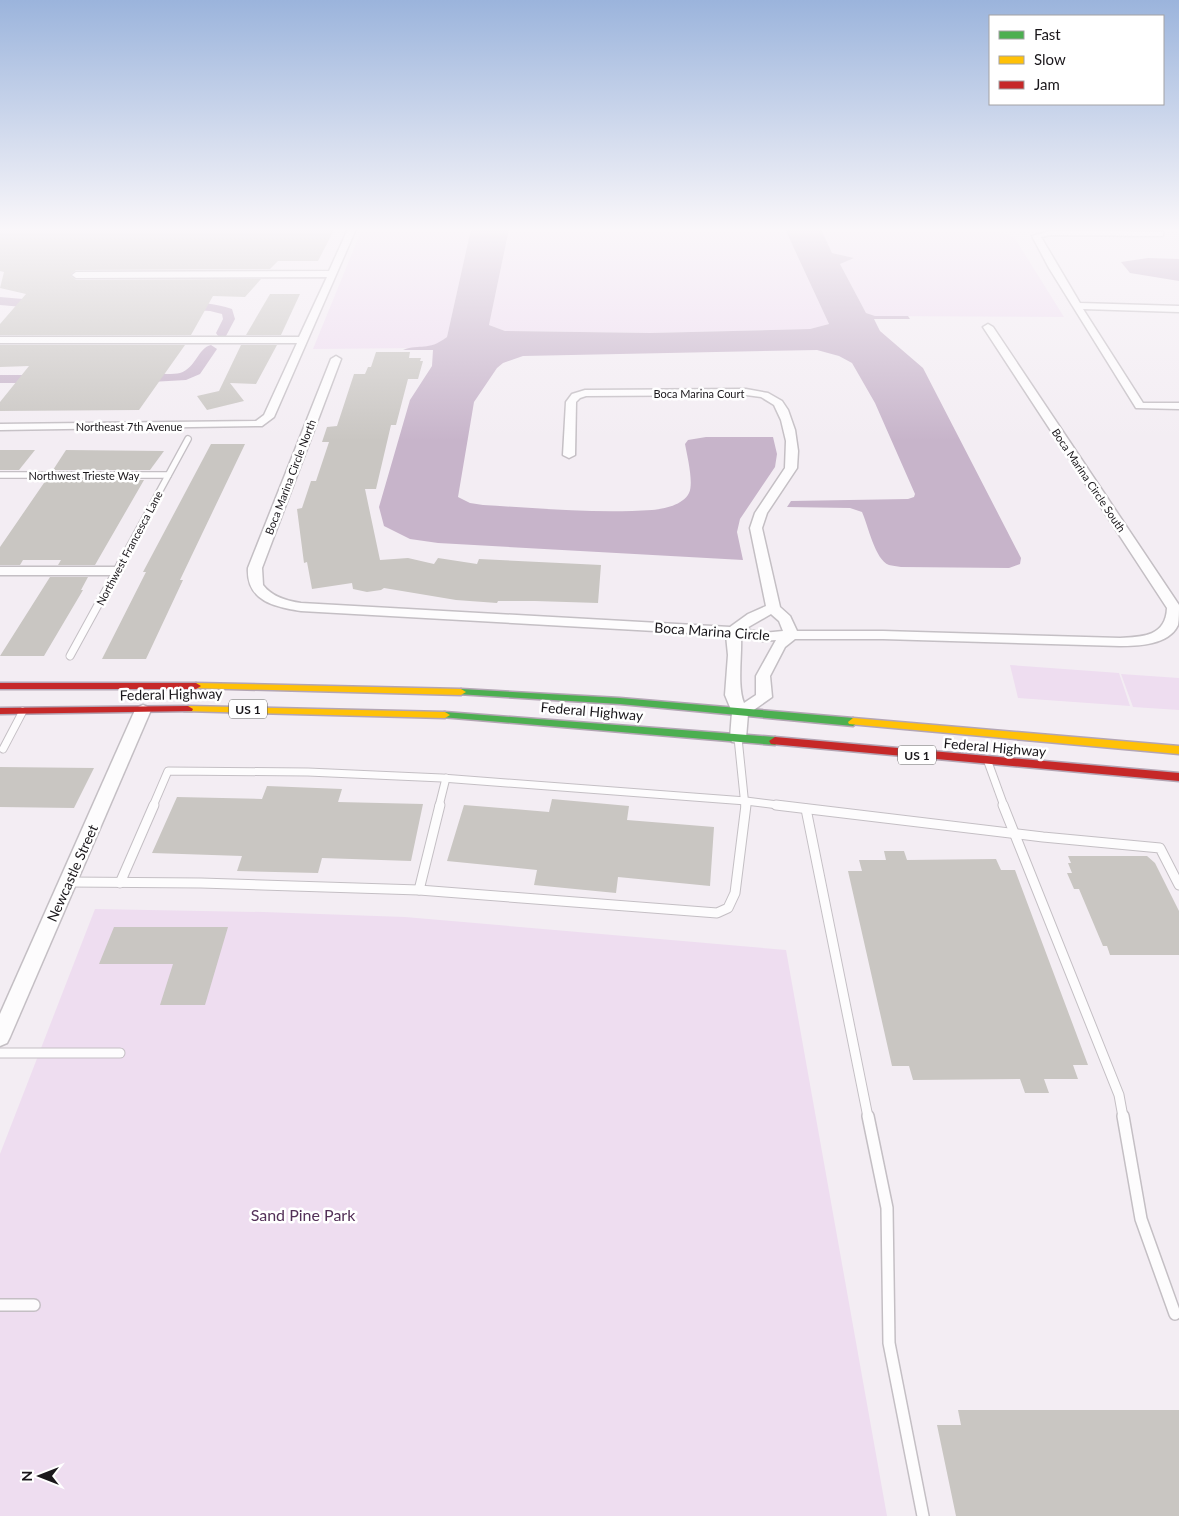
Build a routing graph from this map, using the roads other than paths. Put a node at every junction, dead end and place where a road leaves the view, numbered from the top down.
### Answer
1 (321, 300) edge
2 (1072, 300) edge
3 (1076, 306) junction
4 (1179, 309) edge
5 (988, 327) dead end
6 (0, 340) edge
7 (303, 340) junction
8 (336, 359) dead end
9 (1179, 406) edge
10 (0, 427) edge
11 (188, 439) dead end
12 (569, 454) dead end
13 (0, 475) edge
14 (168, 475) junction
15 (0, 571) edge
16 (116, 571) junction
17 (262, 594) joint
18 (773, 608) junction
19 (733, 631) junction
20 (1164, 633) joint
21 (792, 635) junction
22 (70, 656) dead end
23 (157, 685) junction
24 (236, 685) junction
25 (0, 686) edge
26 (62, 710) junction
27 (143, 710) junction
28 (0, 711) edge
29 (23, 711) junction
30 (740, 712) junction
31 (738, 738) junction
32 (3, 749) dead end
33 (1179, 750) edge
34 (988, 762) junction
35 (1179, 777) edge
36 (446, 778) junction
37 (746, 801) junction
38 (806, 809) junction
39 (1014, 834) junction
40 (68, 882) junction
41 (120, 883) junction
42 (1179, 885) edge
43 (419, 890) junction
44 (0, 1037) edge
45 (0, 1053) edge
46 (120, 1053) dead end
47 (0, 1305) edge
48 (34, 1305) dead end
49 (1175, 1314) dead end
50 (923, 1516) edge

1 - 7 street
2 - 3 street
3 - 4 street
3 - 9 street
5 - 20 street, Boca Marina Circle South
6 - 7 street
7 - 10 street, Northeast 7th Avenue
8 - 17 street, Boca Marina Circle North
11 - 14 lane, Northwest Francesca Lane
12 - 18 street, Boca Marina Court
13 - 14 lane, Northwest Trieste Way
14 - 16 lane, Northwest Francesca Lane
15 - 16 street
16 - 22 lane, Northwest Francesca Lane
17 - 19 street, Boca Marina Circle
18 - 19 street
18 - 21 street, Boca Marina Court
19 - 21 street, Boca Marina Circle
19 - 30 street
20 - 21 street, Boca Marina Circle
21 - 30 street
23 - 24 main road, Federal Highway / US 1
23 - 25 main road, Federal Highway / US 1
23 - 26 main road
24 - 27 main road
24 - 30 main road, Federal Highway / US 1
26 - 27 main road, Federal Highway / US 1
26 - 29 main road, Federal Highway / US 1
27 - 31 main road, Federal Highway / US 1
27 - 40 street, Newcastle Street
28 - 29 main road, Federal Highway / US 1
29 - 32 lane
30 - 31 street
30 - 33 main road, Federal Highway / US 1
31 - 34 main road, Federal Highway / US 1
31 - 37 lane
34 - 35 main road, Federal Highway / US 1
34 - 39 lane
36 - 37 lane
36 - 41 lane
36 - 43 lane
37 - 38 lane
37 - 43 lane
38 - 39 lane
38 - 50 lane
39 - 42 lane
39 - 49 lane
40 - 41 lane
40 - 44 street, Newcastle Street
41 - 43 lane
45 - 46 lane
47 - 48 lane

